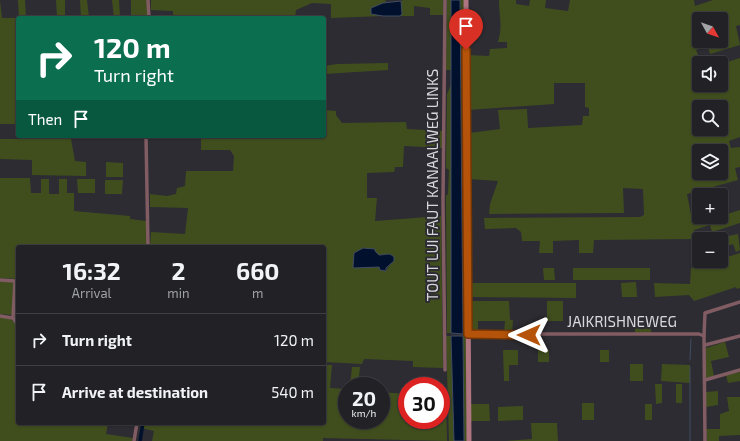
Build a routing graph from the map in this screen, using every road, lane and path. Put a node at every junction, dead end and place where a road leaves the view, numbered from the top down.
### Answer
1 (148, 0) edge
2 (445, 0) edge
3 (466, 0) edge
4 (149, 16) edge
5 (146, 138) edge
6 (148, 245) edge
7 (0, 280) edge
8 (740, 302) edge
9 (0, 316) edge
10 (13, 318) junction
11 (16, 322) edge
12 (468, 334) junction
13 (704, 336) junction
14 (740, 336) edge
15 (705, 345) junction
16 (445, 370) dead end
17 (740, 370) edge
18 (705, 380) junction
19 (137, 425) edge
20 (134, 441) edge
21 (469, 441) edge
22 (705, 441) edge

1 - 4 street
2 - 16 street, TOUT LUI FAUT KANAALWEG LINKS
3 - 12 street
5 - 6 street
7 - 10 street
8 - 13 street
9 - 10 street
10 - 11 street
12 - 13 street, JAIKRISHNEWEG
12 - 21 street
13 - 15 street
14 - 15 street
15 - 18 street
17 - 18 street
18 - 22 street
19 - 20 street

